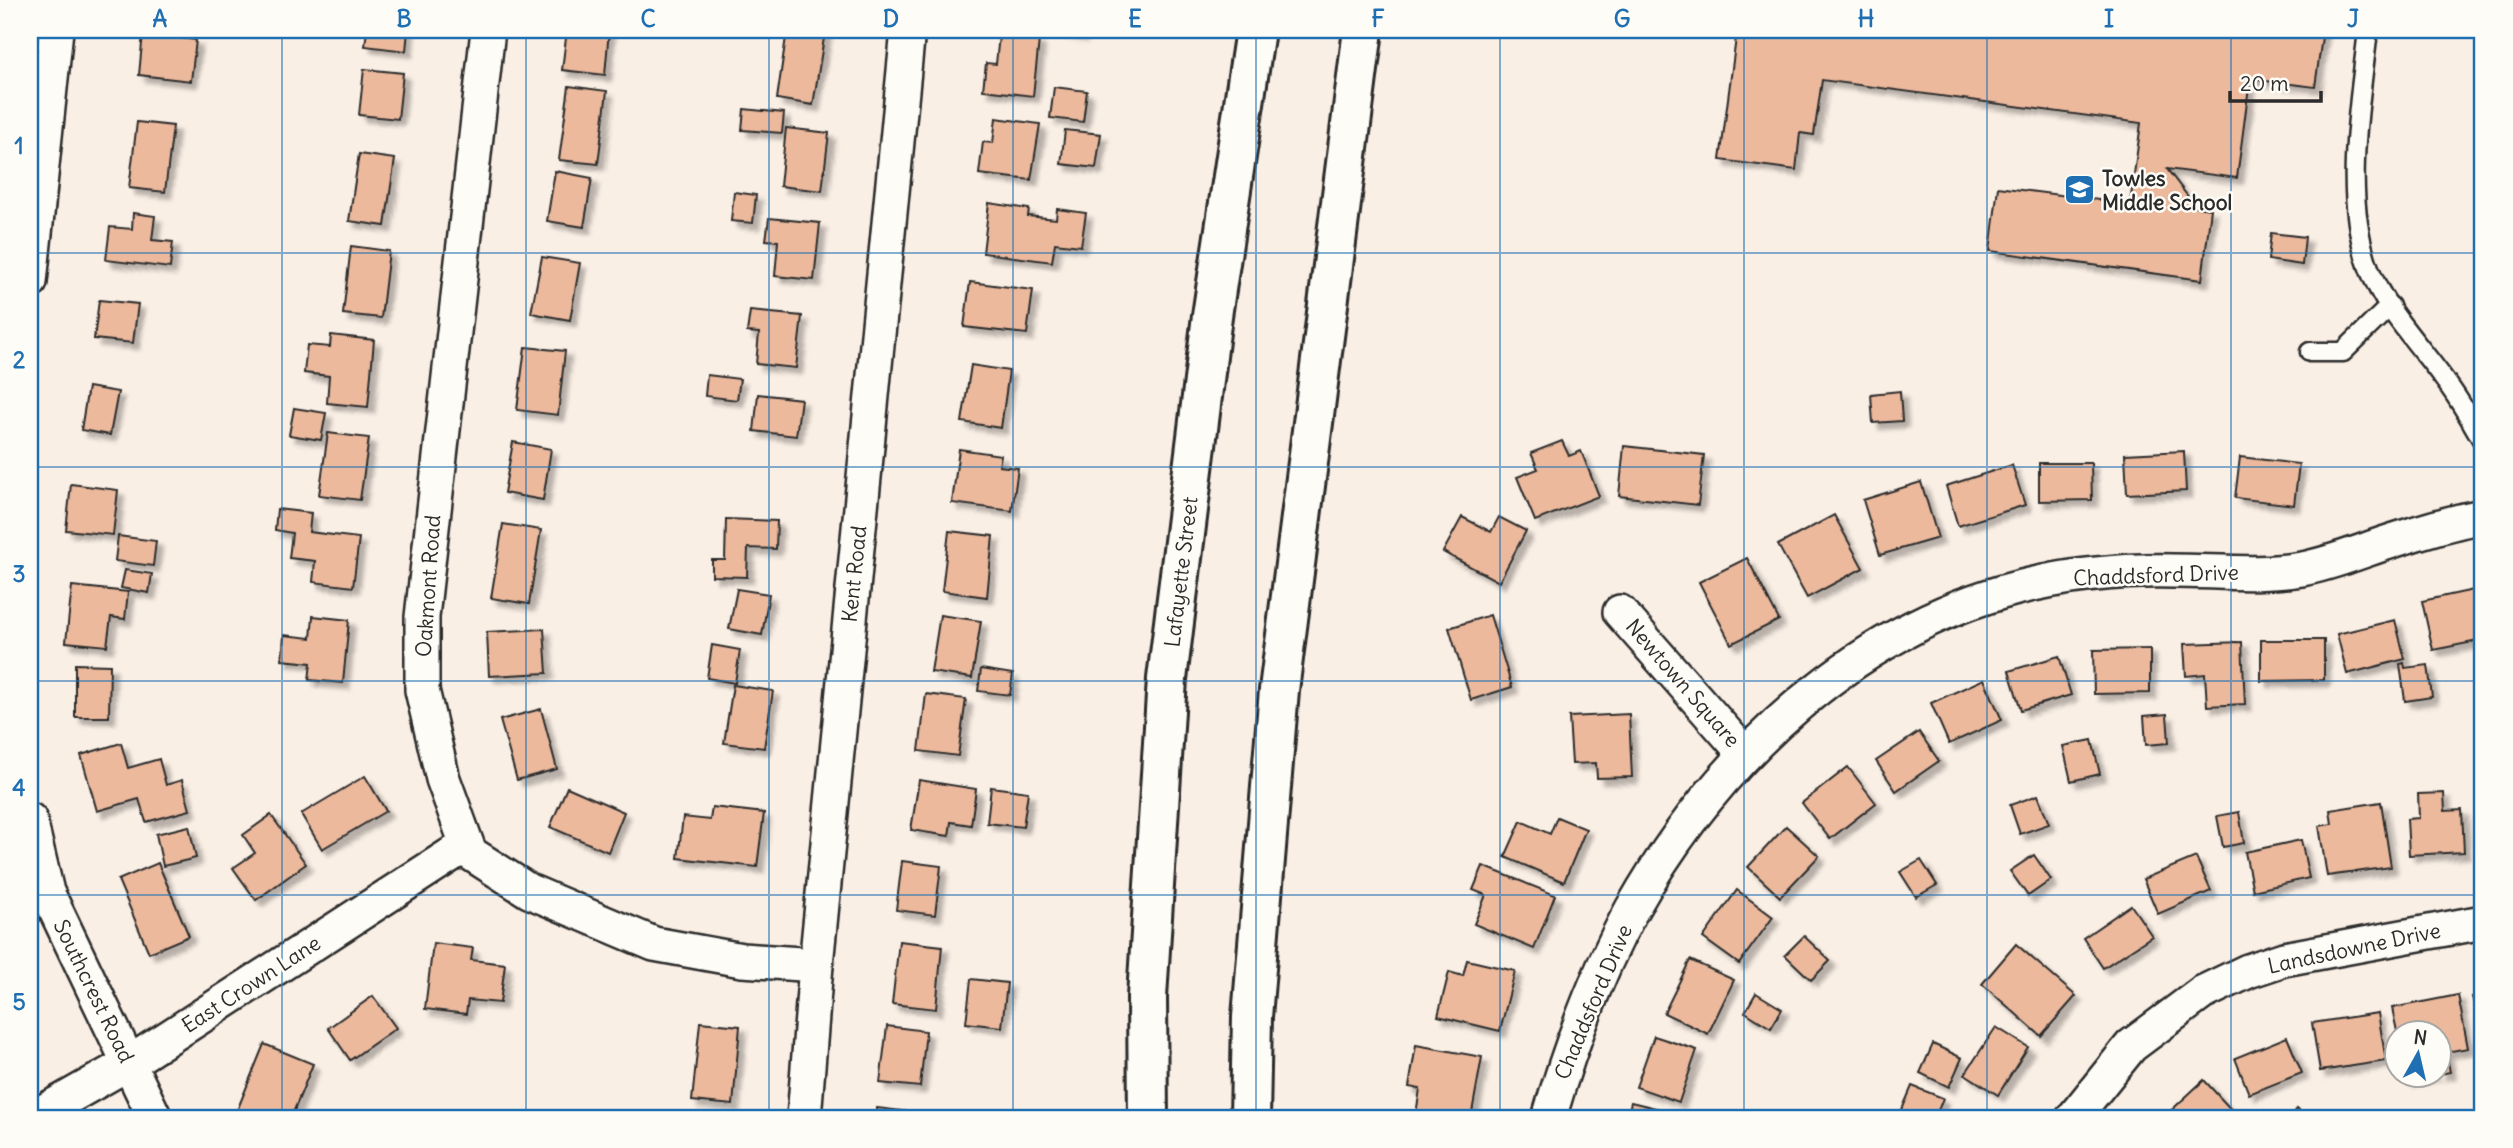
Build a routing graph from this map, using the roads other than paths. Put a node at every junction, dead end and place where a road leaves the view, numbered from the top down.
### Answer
1 (56, 30) edge
2 (488, 30) edge
3 (908, 30) edge
4 (1255, 30) edge
5 (1363, 30) edge
6 (2368, 30) edge
7 (30, 282) edge
8 (2390, 306) junction
9 (2310, 352) dead end
10 (2483, 441) edge
11 (2483, 516) edge
12 (1620, 612) dead end
13 (1745, 754) junction
14 (30, 820) edge
15 (466, 845) junction
16 (2483, 922) edge
17 (816, 965) junction
18 (129, 1063) junction
19 (32, 1118) edge
20 (155, 1118) edge
21 (804, 1118) edge
22 (1148, 1118) edge
23 (1250, 1118) edge
24 (1549, 1118) edge
25 (2073, 1118) edge

1 - 7 street
2 - 15 street, Oakmont Road
3 - 17 street, Kent Road
4 - 22 highway, Lafayette Street
5 - 23 highway
6 - 8 lane
8 - 9 lane
8 - 10 lane
11 - 13 street, Chaddsford Drive
12 - 13 street, Newtown Square
13 - 24 street, Chaddsford Drive
14 - 18 street, Southcrest Road
15 - 17 street
15 - 18 street, East Crown Lane
16 - 25 street, Landsdowne Drive
17 - 21 street, Kent Road
18 - 19 street, East Crown Lane
18 - 20 street, Southcrest Road

